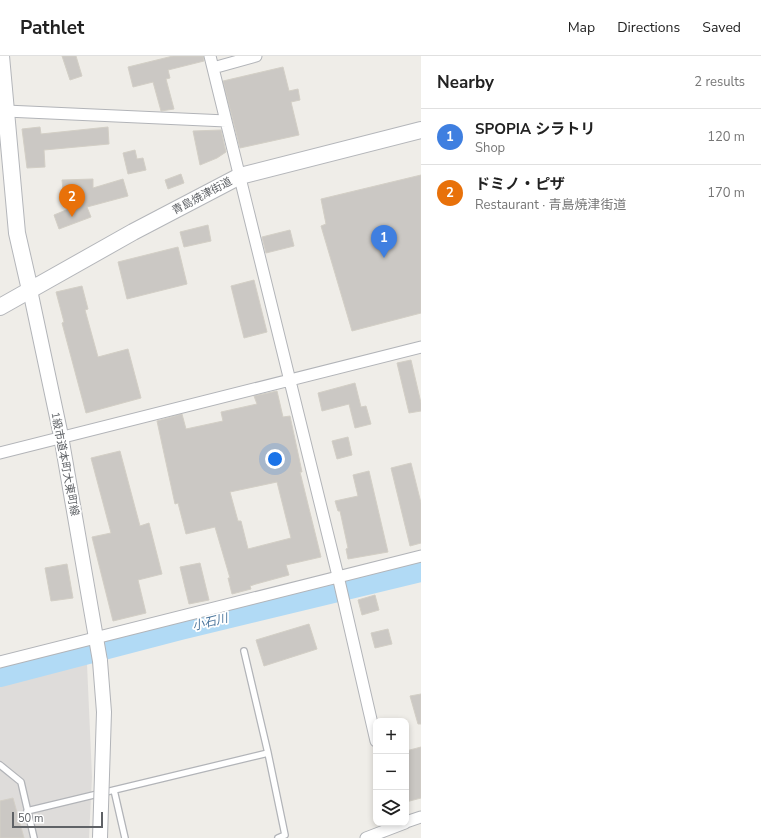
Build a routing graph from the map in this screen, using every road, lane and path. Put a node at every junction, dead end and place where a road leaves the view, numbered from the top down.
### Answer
1 (1, 56) edge
2 (210, 56) edge
3 (256, 56) edge
4 (213, 68) junction
5 (6, 111) junction
6 (226, 121) junction
7 (421, 130) edge
8 (6, 162) edge
9 (240, 176) junction
10 (30, 290) junction
11 (0, 307) edge
12 (421, 348) edge
13 (290, 379) junction
14 (61, 436) junction
15 (0, 453) edge
16 (421, 556) edge
17 (338, 576) junction
18 (97, 638) junction
19 (244, 651) dead end
20 (0, 662) edge
21 (373, 728) edge
22 (268, 753) junction
23 (0, 765) edge
24 (114, 790) junction
25 (27, 811) junction
26 (421, 817) edge
27 (409, 821) edge
28 (395, 826) edge
29 (34, 838) edge
30 (100, 838) edge
31 (125, 838) edge
32 (278, 838) edge
33 (366, 838) edge

1 - 5 main road
2 - 4 street
3 - 4 street
4 - 6 street
5 - 6 street
5 - 8 main road
6 - 9 street
7 - 9 main road, 青島焼津街道
8 - 10 main road
9 - 10 main road, 青島焼津街道
9 - 13 street
10 - 11 main road, 青島焼津街道
10 - 14 street, 1級市道本町大東町線
12 - 13 street
13 - 14 street
13 - 17 street
14 - 15 street
14 - 18 street, 1級市道本町大東町線
16 - 17 street
17 - 18 street
17 - 21 street
18 - 20 street
18 - 30 street, 1級市道本町大東町線, bridge
19 - 22 lane
22 - 24 lane
22 - 32 lane
23 - 25 lane
24 - 25 lane
24 - 31 lane
25 - 29 lane
26 - 27 street
28 - 33 street

